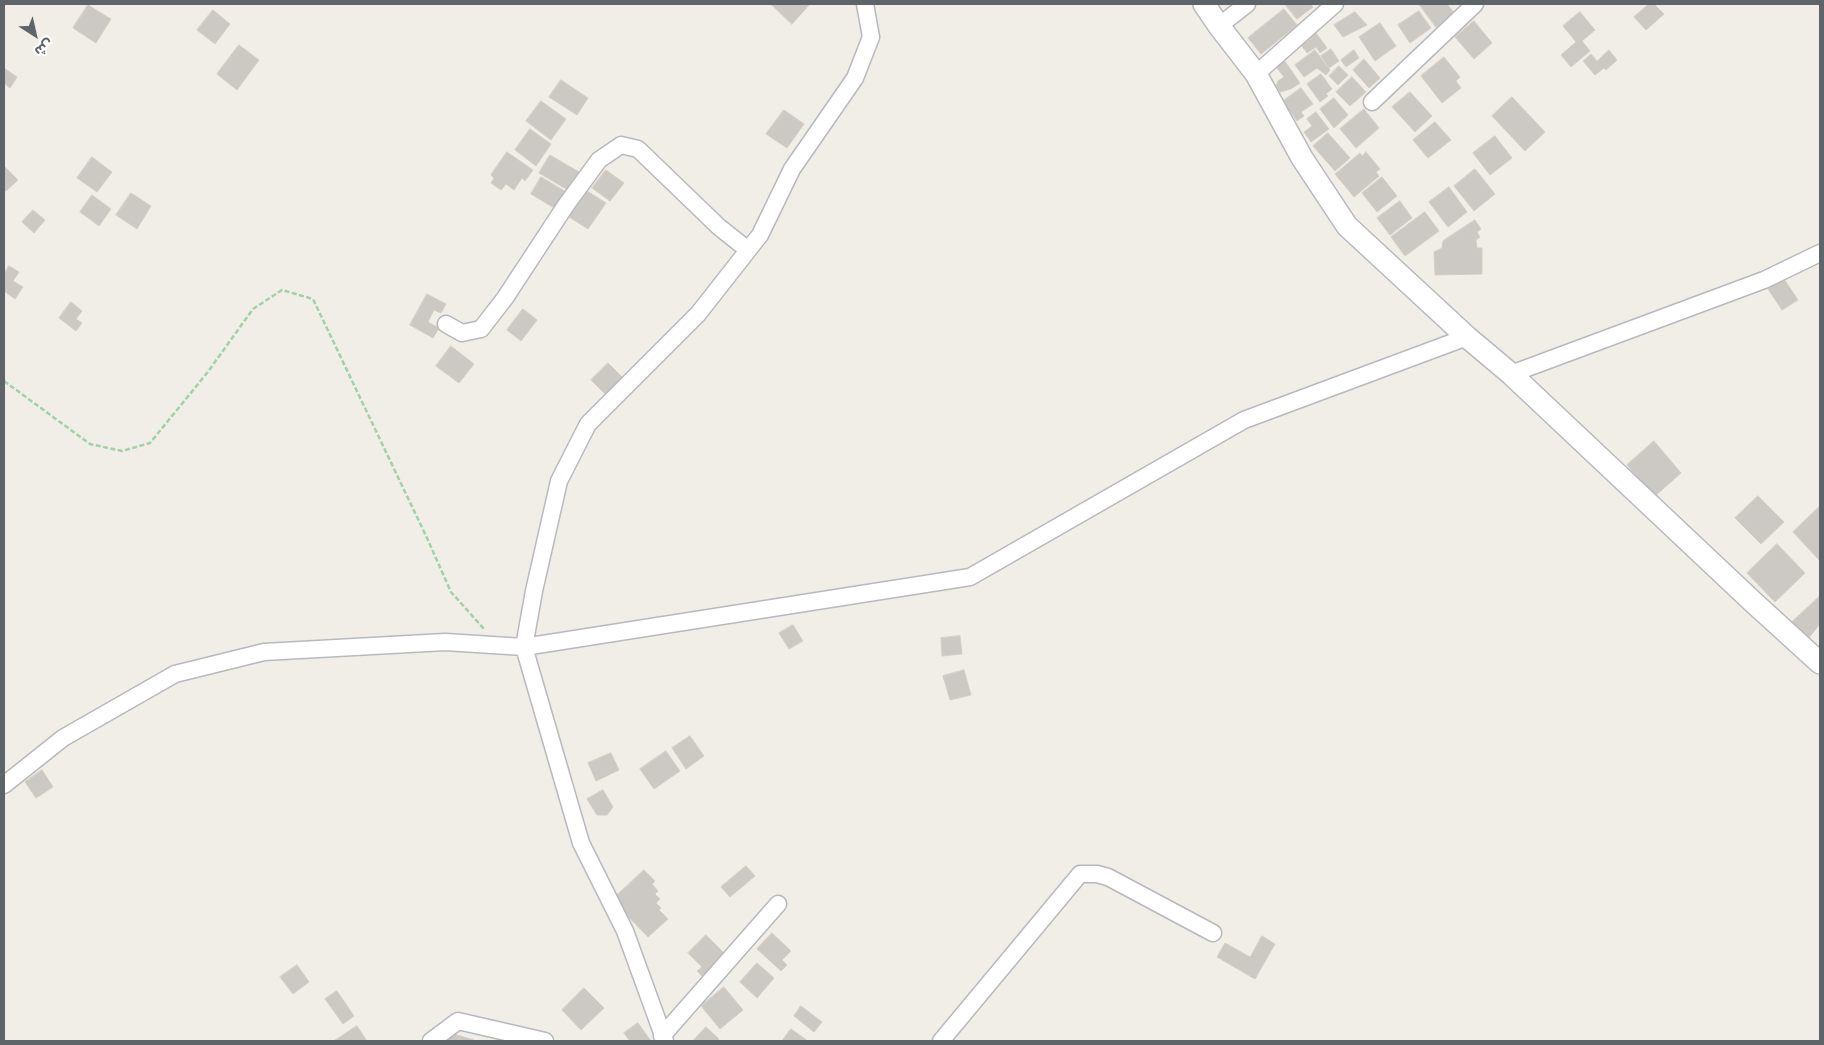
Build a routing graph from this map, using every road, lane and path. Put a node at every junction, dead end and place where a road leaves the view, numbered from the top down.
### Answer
1 (865, 4) edge
2 (1204, 4) edge
3 (1246, 4) edge
4 (1334, 4) edge
5 (1475, 4) edge
6 (1218, 26) junction
7 (1256, 74) junction
8 (1372, 102) dead end
9 (748, 250) junction
10 (1820, 253) edge
11 (446, 324) dead end
12 (1467, 337) junction
13 (1511, 374) junction
14 (4, 381) edge
15 (498, 645) junction
16 (524, 647) junction
17 (1820, 663) edge
18 (4, 785) edge
19 (778, 904) dead end
20 (1213, 933) dead end
21 (663, 1039) edge
22 (431, 1041) edge
23 (544, 1041) edge
24 (941, 1041) edge

1 - 9 street
2 - 6 street
3 - 6 street
4 - 7 street
5 - 8 street
6 - 7 street
7 - 12 street
9 - 11 street
9 - 16 street
10 - 13 street
12 - 13 street
12 - 16 street
13 - 17 street
14 - 15 path
15 - 16 street
15 - 18 street
16 - 21 street
19 - 21 street
20 - 24 street
22 - 23 street

